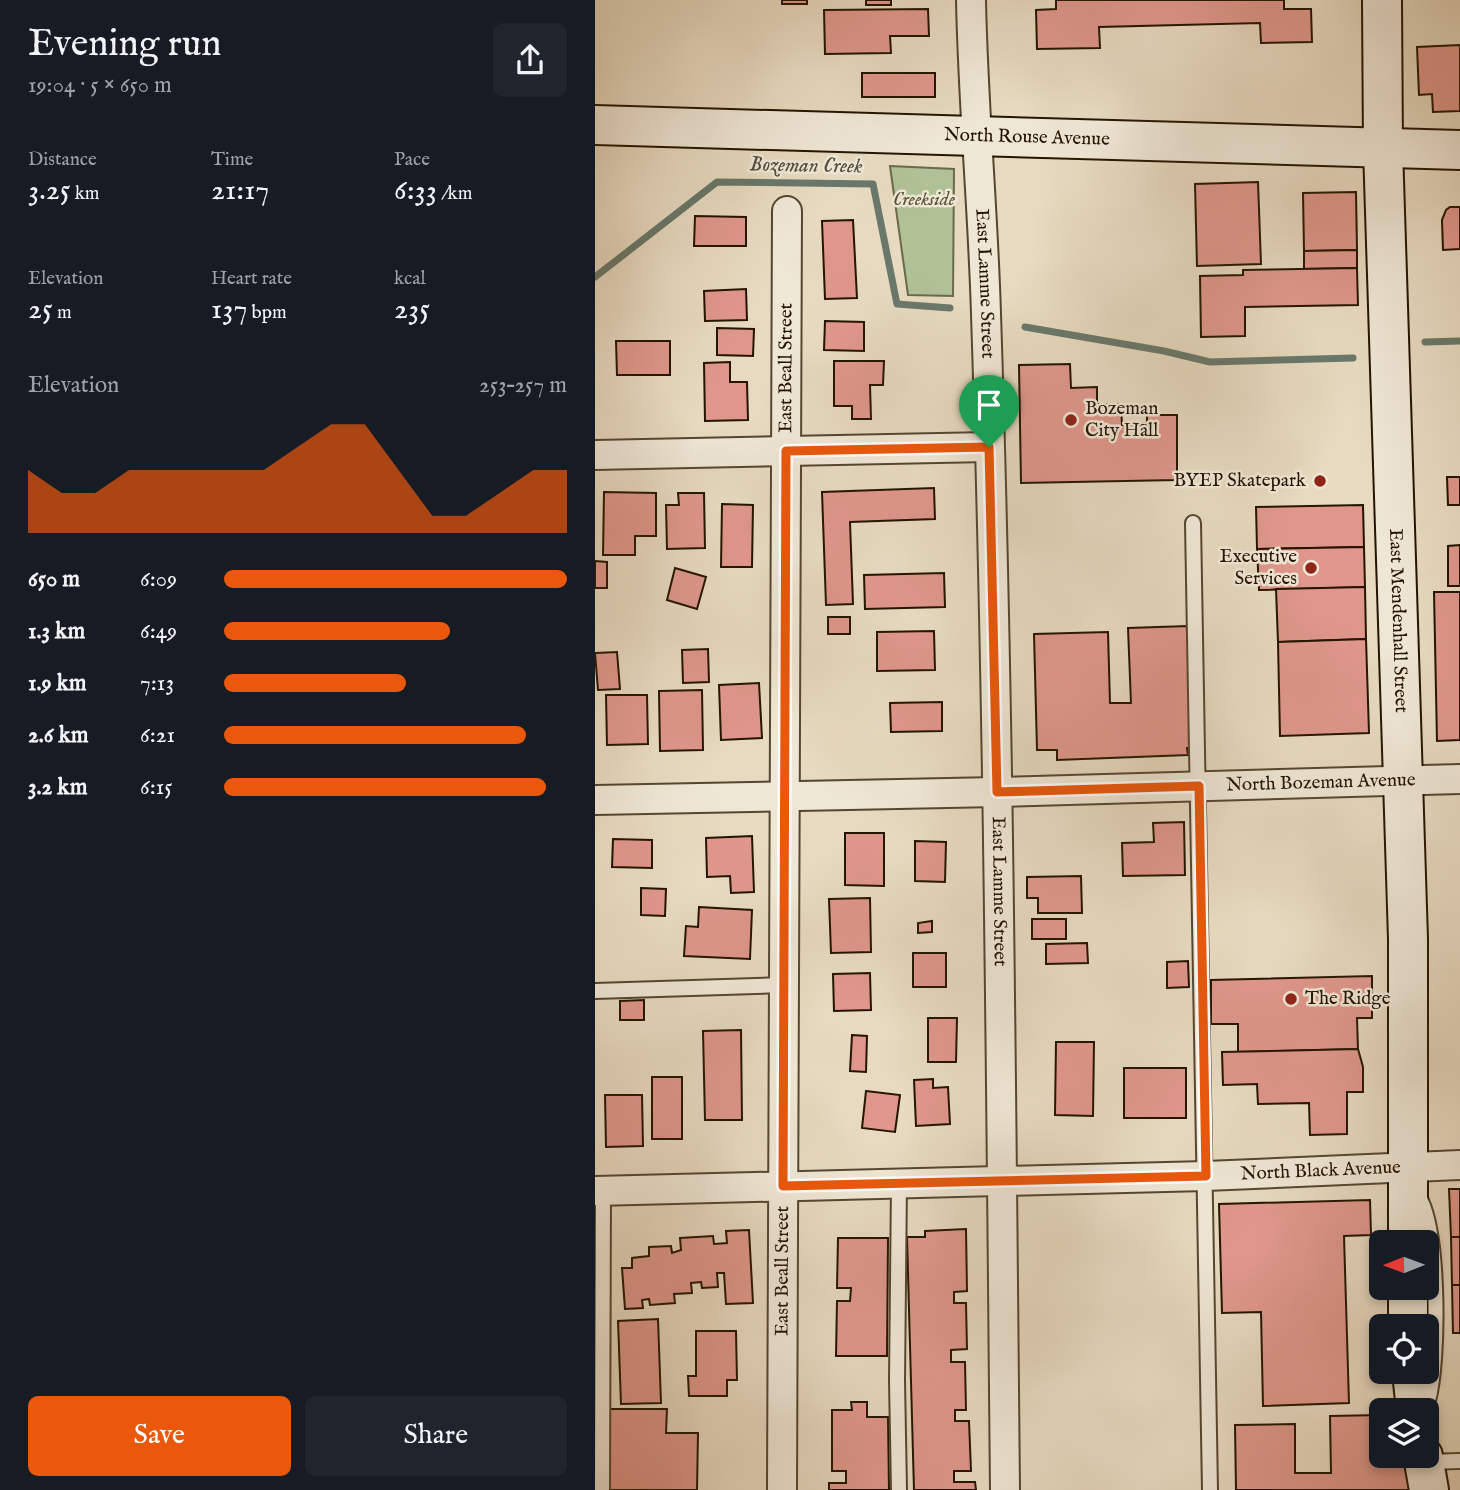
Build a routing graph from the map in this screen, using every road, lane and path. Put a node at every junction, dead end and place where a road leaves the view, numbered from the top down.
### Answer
1 (971, 0) edge
2 (1381, 0) edge
3 (595, 125) edge
4 (977, 137) junction
5 (1383, 148) junction
6 (1460, 150) edge
7 (787, 211) dead end
8 (989, 447) junction
9 (786, 451) junction
10 (595, 455) edge
11 (1193, 523) dead end
12 (1460, 779) edge
13 (1404, 780) junction
14 (1199, 786) junction
15 (997, 792) junction
16 (785, 797) junction
17 (595, 800) edge
18 (784, 985) junction
19 (595, 991) edge
20 (1460, 1165) edge
21 (1206, 1176) junction
22 (1002, 1181) junction
23 (899, 1183) junction
24 (1408, 1183) junction
25 (783, 1186) junction
26 (599, 1191) edge
27 (1408, 1230) edge
28 (1428, 1398) edge
29 (602, 1490) edge
30 (782, 1490) edge
31 (899, 1490) edge
32 (1005, 1490) edge
33 (1210, 1490) edge

1 - 4 street, East Lamme Street
2 - 5 street, East Mendenhall Street
3 - 4 street, North Rouse Avenue
4 - 5 street, North Rouse Avenue
4 - 8 street, East Lamme Street
5 - 6 street, North Rouse Avenue
5 - 13 street, East Mendenhall Street
7 - 9 street, East Beall Street
8 - 9 street
8 - 15 street, East Lamme Street
9 - 10 street
9 - 16 street, East Beall Street
11 - 14 lane
12 - 13 street, North Bozeman Avenue
13 - 14 street, North Bozeman Avenue
13 - 24 street, East Mendenhall Street
14 - 15 street, North Bozeman Avenue
14 - 21 lane
15 - 16 street, North Bozeman Avenue
15 - 22 street, East Lamme Street
16 - 17 street, North Bozeman Avenue
16 - 18 street, East Beall Street
18 - 19 lane
18 - 25 street, East Beall Street
20 - 24 street, North Black Avenue
21 - 22 street, North Black Avenue
21 - 24 street, North Black Avenue
21 - 33 lane
22 - 23 street, North Black Avenue
22 - 32 street, East Lamme Street
23 - 25 street, North Black Avenue
23 - 31 lane
24 - 27 street, East Mendenhall Street
24 - 28 lane
25 - 26 street, North Black Avenue
25 - 30 street, East Beall Street
26 - 29 lane

